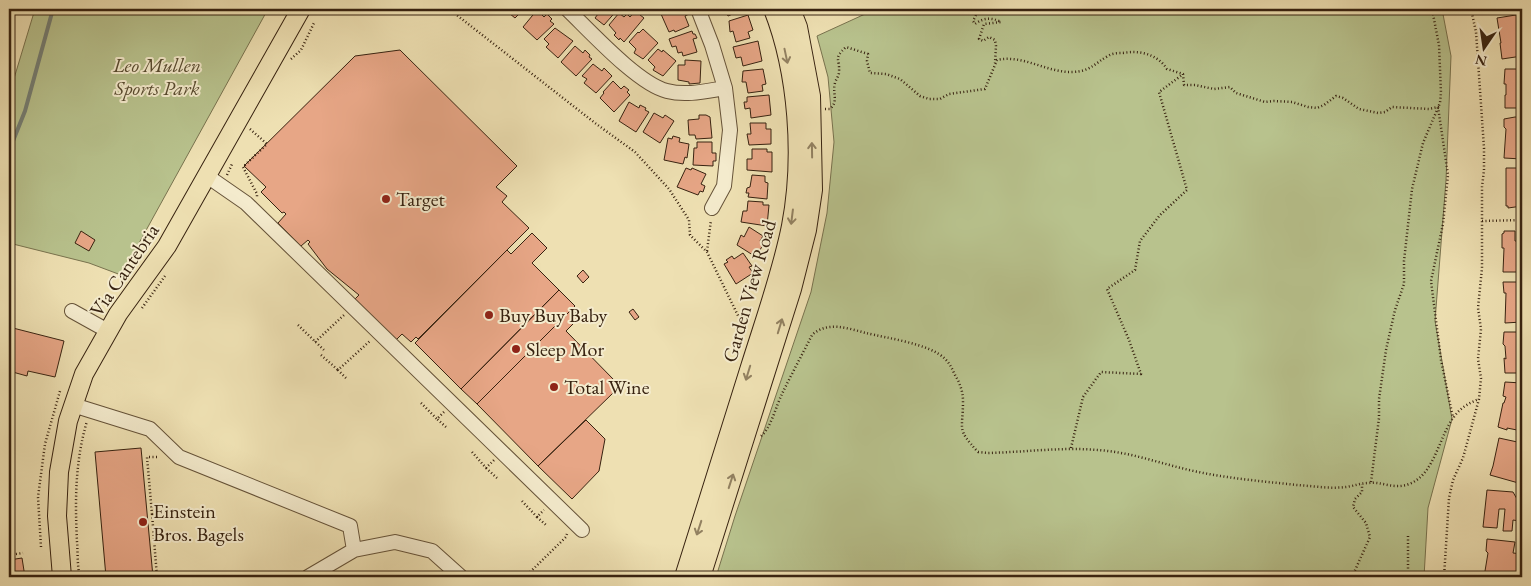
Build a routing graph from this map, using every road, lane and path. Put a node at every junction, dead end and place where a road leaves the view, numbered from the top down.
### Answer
1 (301, 9) edge
2 (449, 9) edge
3 (567, 9) edge
4 (698, 9) edge
5 (773, 9) edge
6 (791, 9) edge
7 (955, 9) edge
8 (1432, 9) edge
9 (1471, 9) edge
10 (314, 23) dead end
11 (995, 64) junction
12 (287, 66) dead end
13 (1183, 74) junction
14 (725, 88) junction
15 (1438, 107) junction
16 (811, 109) junction
17 (254, 122) dead end
18 (247, 135) dead end
19 (234, 161) dead end
20 (214, 180) junction
21 (712, 208) joint
22 (1522, 220) edge
23 (1482, 221) junction
24 (707, 252) junction
25 (168, 272) dead end
26 (353, 307) junction
27 (142, 309) dead end
28 (72, 312) dead end
29 (298, 325) dead end
30 (108, 332) junction
31 (379, 333) junction
32 (759, 336) junction
33 (316, 342) junction
34 (325, 351) dead end
35 (321, 355) dead end
36 (338, 370) junction
37 (346, 378) dead end
38 (1479, 399) junction
39 (421, 403) dead end
40 (72, 405) junction
41 (90, 410) junction
42 (1453, 418) junction
43 (437, 419) dead end
44 (749, 426) junction
45 (1071, 448) junction
46 (157, 457) dead end
47 (486, 468) dead end
48 (497, 478) dead end
49 (1371, 482) junction
50 (1362, 484) junction
51 (172, 512) dead end
52 (152, 514) junction
53 (537, 517) dead end
54 (546, 526) dead end
55 (582, 530) dead end
56 (1408, 536) dead end
57 (354, 550) junction
58 (23, 553) dead end
59 (9, 555) edge
60 (62, 577) edge
61 (80, 577) edge
62 (157, 577) edge
63 (308, 577) edge
64 (461, 577) edge
65 (684, 577) edge
66 (701, 577) edge
67 (1352, 577) edge
68 (1408, 577) edge
69 (1444, 577) edge

1 - 20 main road, Via Cantebria
2 - 24 path
3 - 14 street
4 - 14 street
5 -> 32 main road, Garden View Road
6 - 16 main road, Garden View Road
7 - 11 path
8 - 15 path
9 - 23 path
10 - 12 path
11 - 13 path
11 - 16 path
13 - 15 path
13 - 45 path
14 - 21 street
15 - 42 path
15 - 49 path
44 -> 16 main road, Garden View Road
17 - 18 path
19 - 20 path
20 - 26 street
20 - 30 main road, Via Cantebria
21 - 24 path
22 - 23 path
23 - 38 path
24 - 32 path
25 - 27 path
26 - 31 street
26 - 33 path
28 - 30 street
29 - 33 path
30 - 40 main road, Via Cantebria
31 - 36 path
31 - 55 street
32 -> 65 main road, Garden View Road
33 - 34 path
35 - 36 path
36 - 37 path
38 - 42 path
38 - 69 path
39 - 43 path
40 - 41 street
40 - 60 main road, Via Cantebria
41 - 57 street
41 - 61 path
42 - 49 path
44 - 45 path
66 -> 44 main road, Garden View Road
45 - 50 path
46 - 52 path
47 - 48 path
49 - 50 path
50 - 67 path
51 - 52 path
52 - 62 path
53 - 54 path
56 - 68 path
57 - 63 street
57 - 64 street
58 - 59 path

